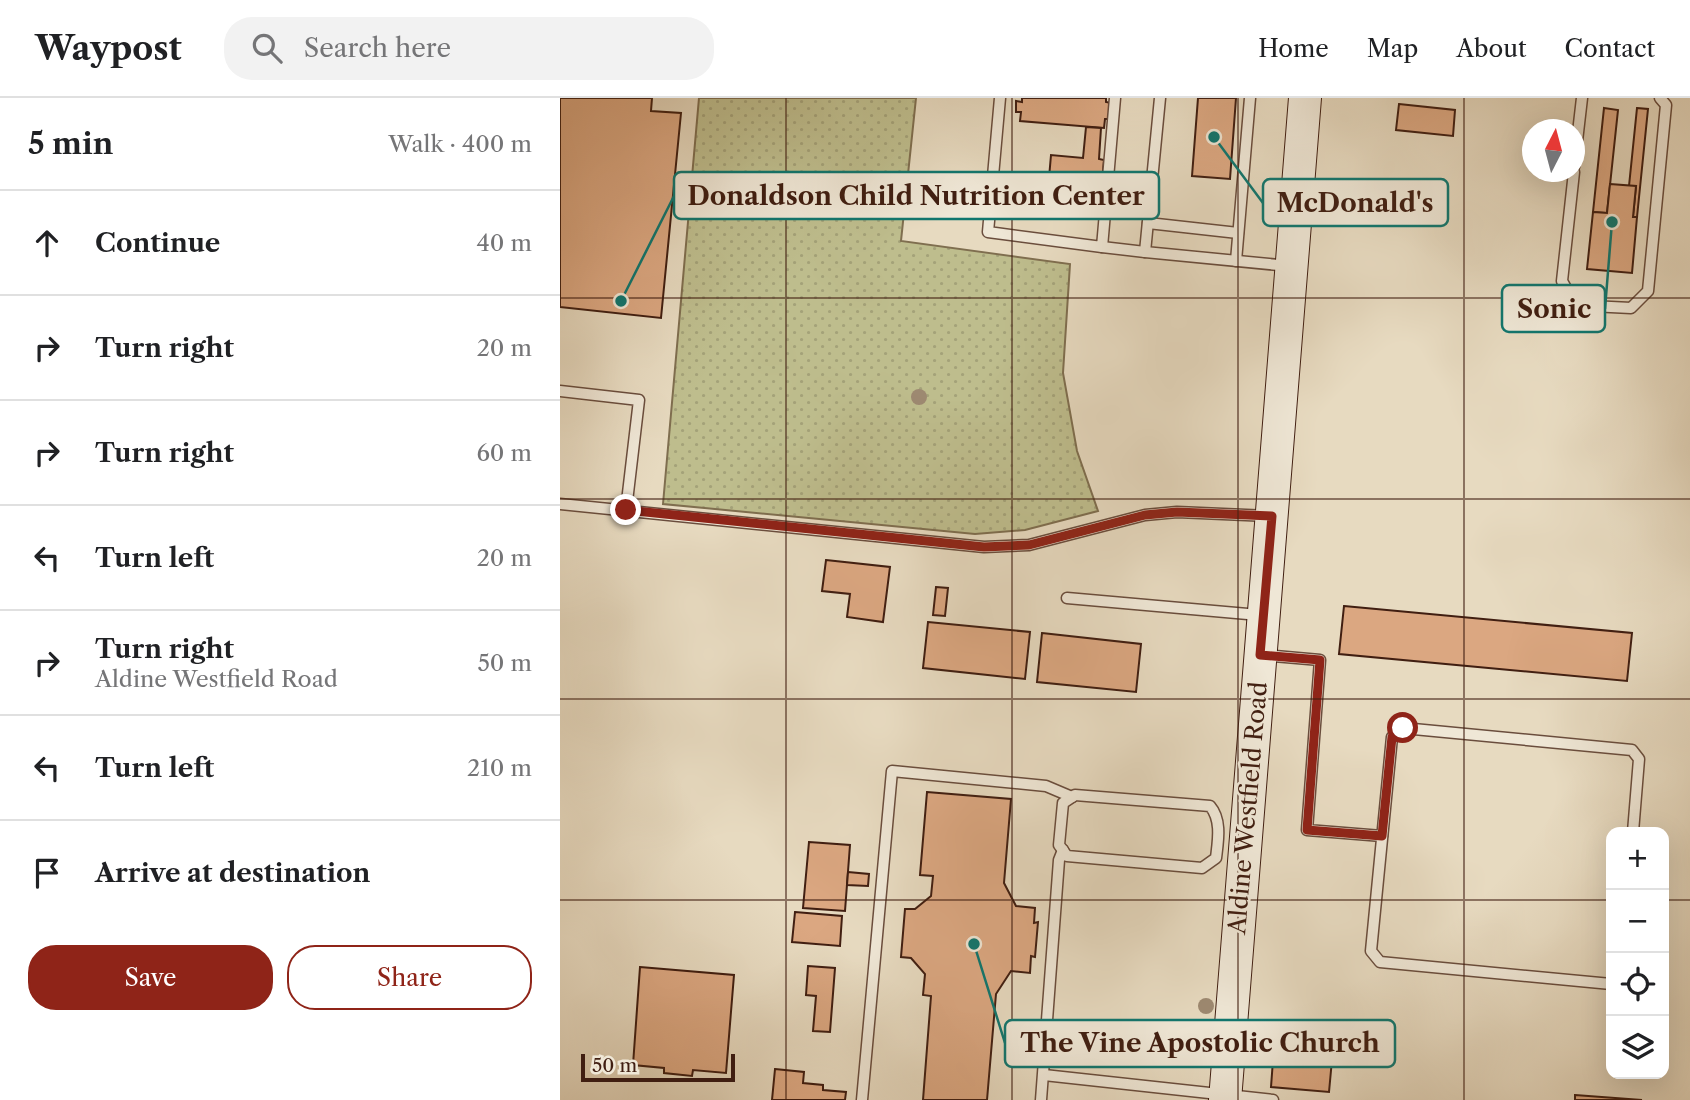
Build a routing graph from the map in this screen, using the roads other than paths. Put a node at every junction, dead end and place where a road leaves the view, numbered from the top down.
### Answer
1 (1000, 98) edge
2 (1115, 98) edge
3 (1160, 98) edge
4 (1250, 98) edge
5 (1305, 98) edge
6 (1583, 98) edge
7 (1660, 98) edge
8 (1580, 119) edge
9 (1573, 182) edge
10 (1148, 223) junction
11 (1238, 233) junction
12 (1102, 247) junction
13 (1145, 252) junction
14 (1236, 261) junction
15 (1292, 266) junction
16 (560, 391) edge
17 (560, 504) edge
18 (626, 510) junction
19 (1272, 516) junction
20 (1067, 598) dead end
21 (1264, 615) junction
22 (1260, 655) junction
23 (1072, 797) junction
24 (1633, 827) edge
25 (1382, 836) junction
26 (1232, 837) junction
27 (1063, 850) junction
28 (1606, 984) edge
29 (1044, 1075) junction
30 (1211, 1096) edge
31 (862, 1100) edge
32 (1041, 1100) edge
33 (1273, 1100) edge

1 - 12 lane
2 - 12 lane
3 - 10 lane
4 - 11 lane
5 - 15 main road, Aldine Westfield Road
6 - 8 lane
7 - 9 lane
10 - 11 lane
10 - 13 lane
11 - 14 lane
12 - 13 lane
13 - 14 lane
14 - 15 lane
15 - 19 main road, Aldine Westfield Road
16 - 18 lane
17 - 18 lane
18 - 19 lane
19 - 21 main road, Aldine Westfield Road
20 - 21 lane
21 - 22 main road, Aldine Westfield Road
22 - 25 lane
22 - 26 main road, Aldine Westfield Road
23 - 26 lane
23 - 27 lane
23 - 31 lane
24 - 25 lane
25 - 28 lane
26 - 27 lane
26 - 30 main road, Aldine Westfield Road
27 - 29 lane
29 - 30 lane
29 - 32 lane
30 - 33 lane

